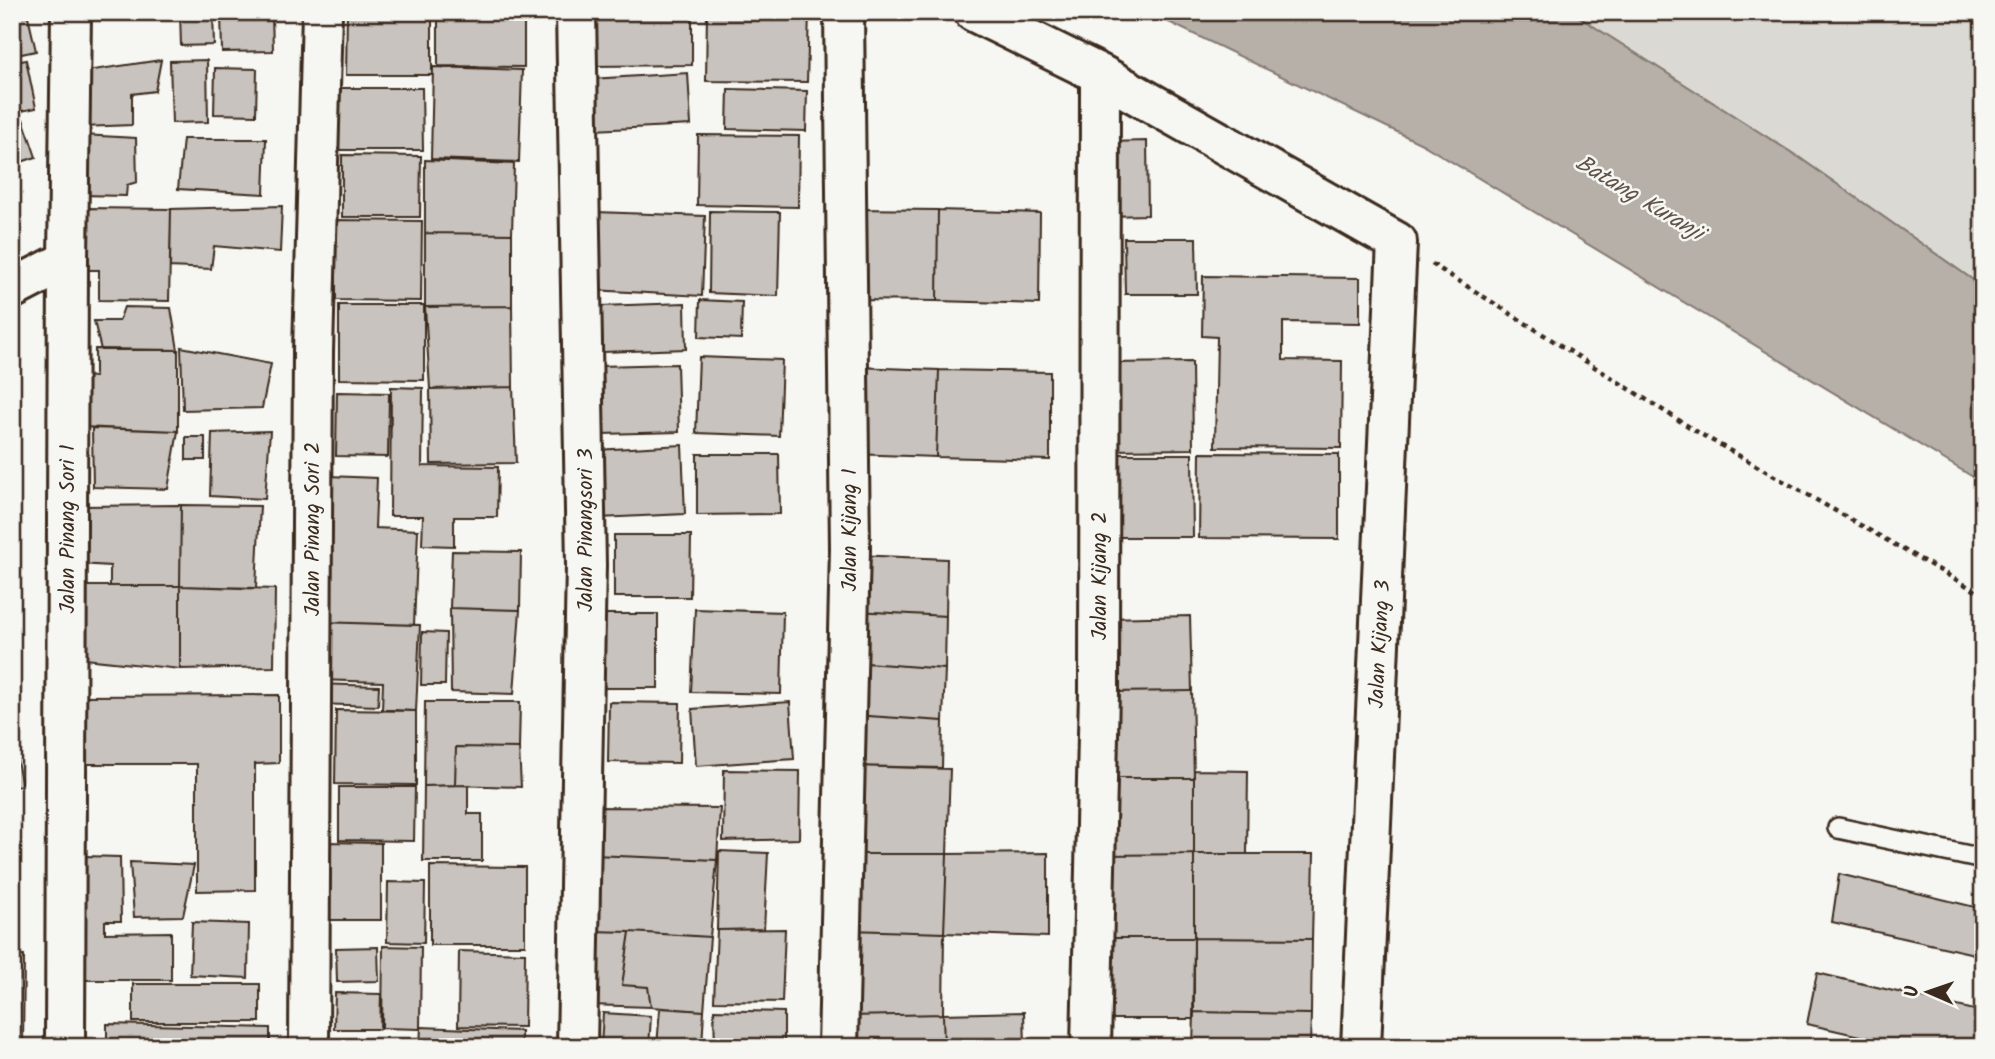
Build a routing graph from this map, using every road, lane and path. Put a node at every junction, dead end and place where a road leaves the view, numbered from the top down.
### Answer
1 (71, 12) edge
2 (322, 12) edge
3 (576, 12) edge
4 (844, 12) edge
5 (974, 12) edge
6 (1100, 90) junction
7 (1397, 242) junction
8 (68, 260) junction
9 (12, 289) edge
10 (1983, 595) edge
11 (1838, 828) dead end
12 (1983, 859) edge
13 (65, 1047) edge
14 (309, 1047) edge
15 (577, 1047) edge
16 (838, 1047) edge
17 (1091, 1047) edge
18 (1361, 1047) edge

1 - 8 street, Jalan Pinang Sori 1
2 - 14 street, Jalan Pinang Sori 2
3 - 15 street, Jalan Pinangsori 3
4 - 16 street, Jalan Kijang 1
5 - 6 street
6 - 7 street
6 - 17 street, Jalan Kijang 2
7 - 10 path
7 - 18 street, Jalan Kijang 3
8 - 9 street
8 - 13 street, Jalan Pinang Sori 1
11 - 12 lane

